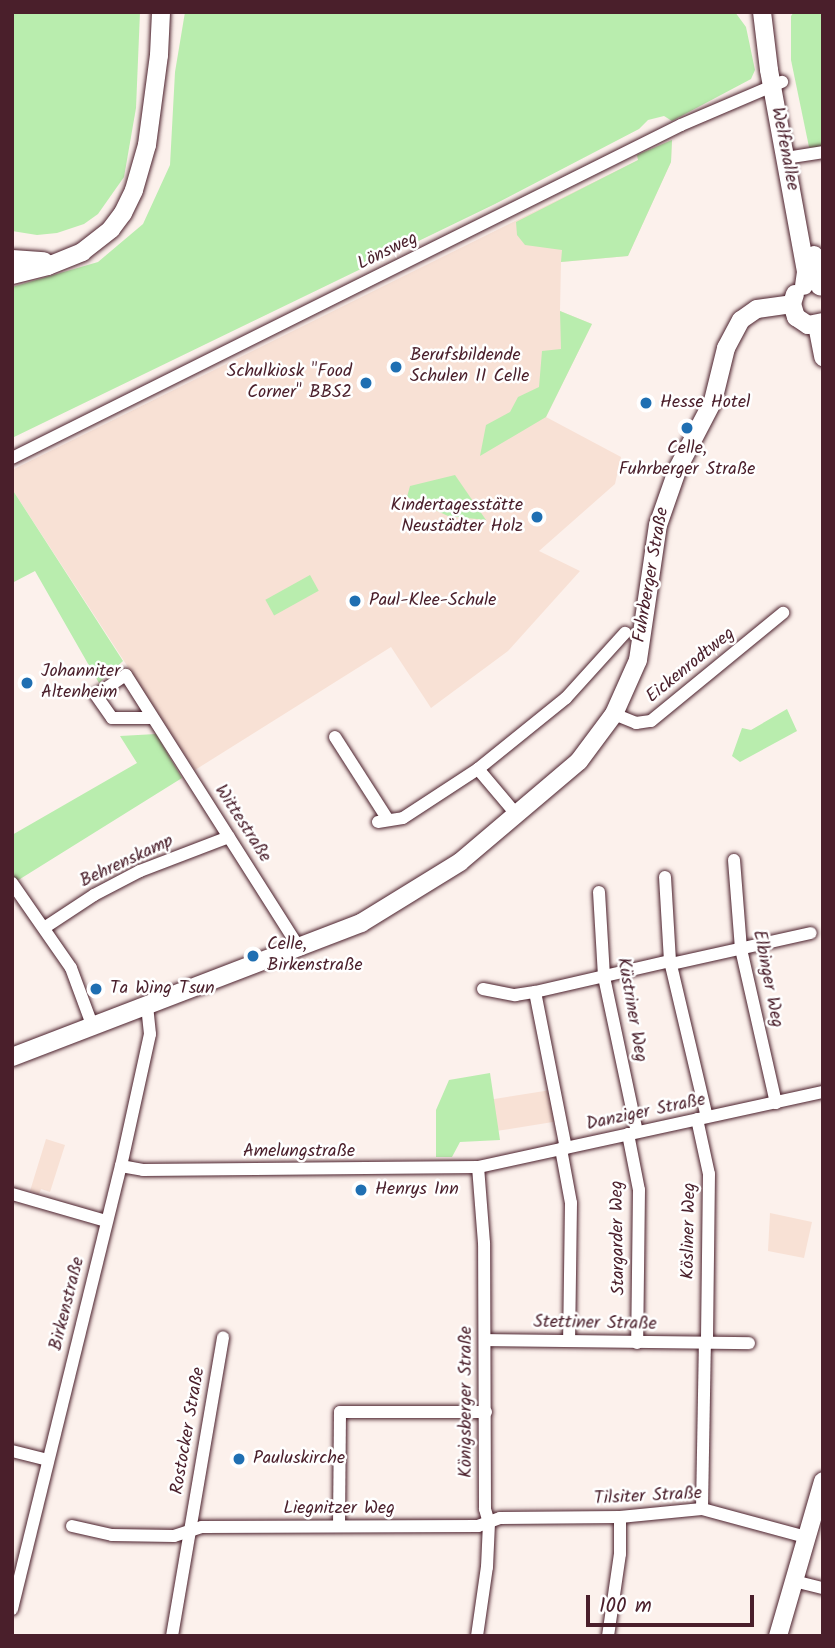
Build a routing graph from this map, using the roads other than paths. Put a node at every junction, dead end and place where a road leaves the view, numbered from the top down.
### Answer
1 (161, 12) edge
2 (167, 12) edge
3 (762, 12) edge
4 (774, 12) edge
5 (160, 36) junction
6 (777, 83) junction
7 (823, 152) edge
8 (790, 157) junction
9 (82, 252) junction
10 (12, 258) edge
11 (12, 275) edge
12 (816, 287) edge
13 (792, 304) junction
14 (820, 324) edge
15 (823, 357) edge
16 (12, 458) edge
17 (783, 613) dead end
18 (625, 633) dead end
19 (614, 713) junction
20 (152, 718) junction
21 (335, 737) dead end
22 (478, 769) junction
23 (517, 815) junction
24 (229, 837) junction
25 (734, 860) dead end
26 (665, 877) dead end
27 (12, 883) edge
28 (599, 892) dead end
29 (44, 928) junction
30 (811, 933) dead end
31 (300, 949) junction
32 (741, 949) junction
33 (671, 962) junction
34 (604, 976) junction
35 (483, 989) dead end
36 (535, 992) junction
37 (147, 1007) junction
38 (93, 1027) junction
39 (12, 1057) edge
40 (823, 1092) edge
41 (776, 1103) junction
42 (702, 1118) junction
43 (633, 1133) junction
44 (564, 1148) junction
45 (121, 1166) junction
46 (478, 1167) junction
47 (12, 1194) edge
48 (106, 1222) junction
49 (223, 1337) dead end
50 (485, 1340) junction
51 (569, 1340) junction
52 (637, 1343) junction
53 (749, 1343) dead end
54 (706, 1344) junction
55 (486, 1412) junction
56 (12, 1451) edge
57 (48, 1460) junction
58 (823, 1481) edge
59 (702, 1509) junction
60 (620, 1517) junction
61 (489, 1522) junction
62 (72, 1526) dead end
63 (340, 1526) junction
64 (190, 1531) junction
65 (806, 1537) junction
66 (794, 1581) junction
67 (823, 1588) edge
68 (12, 1609) edge
69 (172, 1636) edge
70 (477, 1636) edge
71 (608, 1636) edge
72 (778, 1636) edge

1 - 5 main road
2 - 5 main road
3 - 6 main road, Welfenallee
4 - 6 main road, Welfenallee
5 - 9 main road
6 - 8 main road, Welfenallee
6 - 16 street, Lönsweg
7 - 8 street
8 - 12 main road, Welfenallee
9 - 10 main road
9 - 11 main road
12 - 13 main road, Welfenallee
13 - 14 main road
13 - 19 main road, Fuhrberger Straße
14 - 15 main road
17 - 19 street, Eickenrodtweg
18 - 22 street, Fuhrberger Straße
19 - 23 main road, Fuhrberger Straße
20 - 20 street, Wittestraße
20 - 24 street, Wittestraße
21 - 22 street, Fuhrberger Straße
22 - 23 street
23 - 31 main road, Fuhrberger Straße
24 - 29 street, Behrenskamp
24 - 31 street, Wittestraße
25 - 32 street, Elbinger Weg
26 - 33 street, Kösliner Weg
27 - 29 street
28 - 34 street, Küstriner Weg
29 - 38 street
30 - 32 street
31 - 37 main road, Fuhrberger Straße
32 - 33 street
32 - 41 street, Elbinger Weg
33 - 34 street
33 - 42 street, Kösliner Weg
34 - 36 street
34 - 43 street, Küstriner Weg
35 - 36 street
36 - 44 street
37 - 38 main road, Fuhrberger Straße
37 - 45 street, Birkenstraße
38 - 39 main road, Fuhrberger Straße
40 - 41 street, Danziger Straße
41 - 42 street, Danziger Straße
42 - 43 street, Danziger Straße
42 - 54 street, Kösliner Weg
43 - 44 street, Danziger Straße
43 - 52 street, Stargarder Weg
44 - 46 street, Danziger Straße
44 - 51 street
45 - 46 street, Amelungstraße
45 - 48 street, Birkenstraße
46 - 50 street, Königsberger Straße
47 - 48 street
48 - 57 street, Birkenstraße
49 - 64 street, Rostocker Straße
50 - 51 street, Stettiner Straße
50 - 55 street, Königsberger Straße
51 - 52 street, Stettiner Straße
52 - 54 street, Stettiner Straße
53 - 54 street, Stettiner Straße
54 - 59 street
55 - 61 street, Königsberger Straße
55 - 63 street
56 - 57 street
57 - 68 street, Birkenstraße
58 - 65 main road
59 - 60 street, Tilsiter Straße
59 - 65 street, Tilsiter Straße
60 - 61 street, Tilsiter Straße
60 - 71 street
61 - 63 street, Liegnitzer Weg
61 - 70 street, Königsberger Straße
62 - 64 street
63 - 64 street, Liegnitzer Weg
64 - 69 street, Rostocker Straße
65 - 66 main road
66 - 67 street
66 - 72 main road

